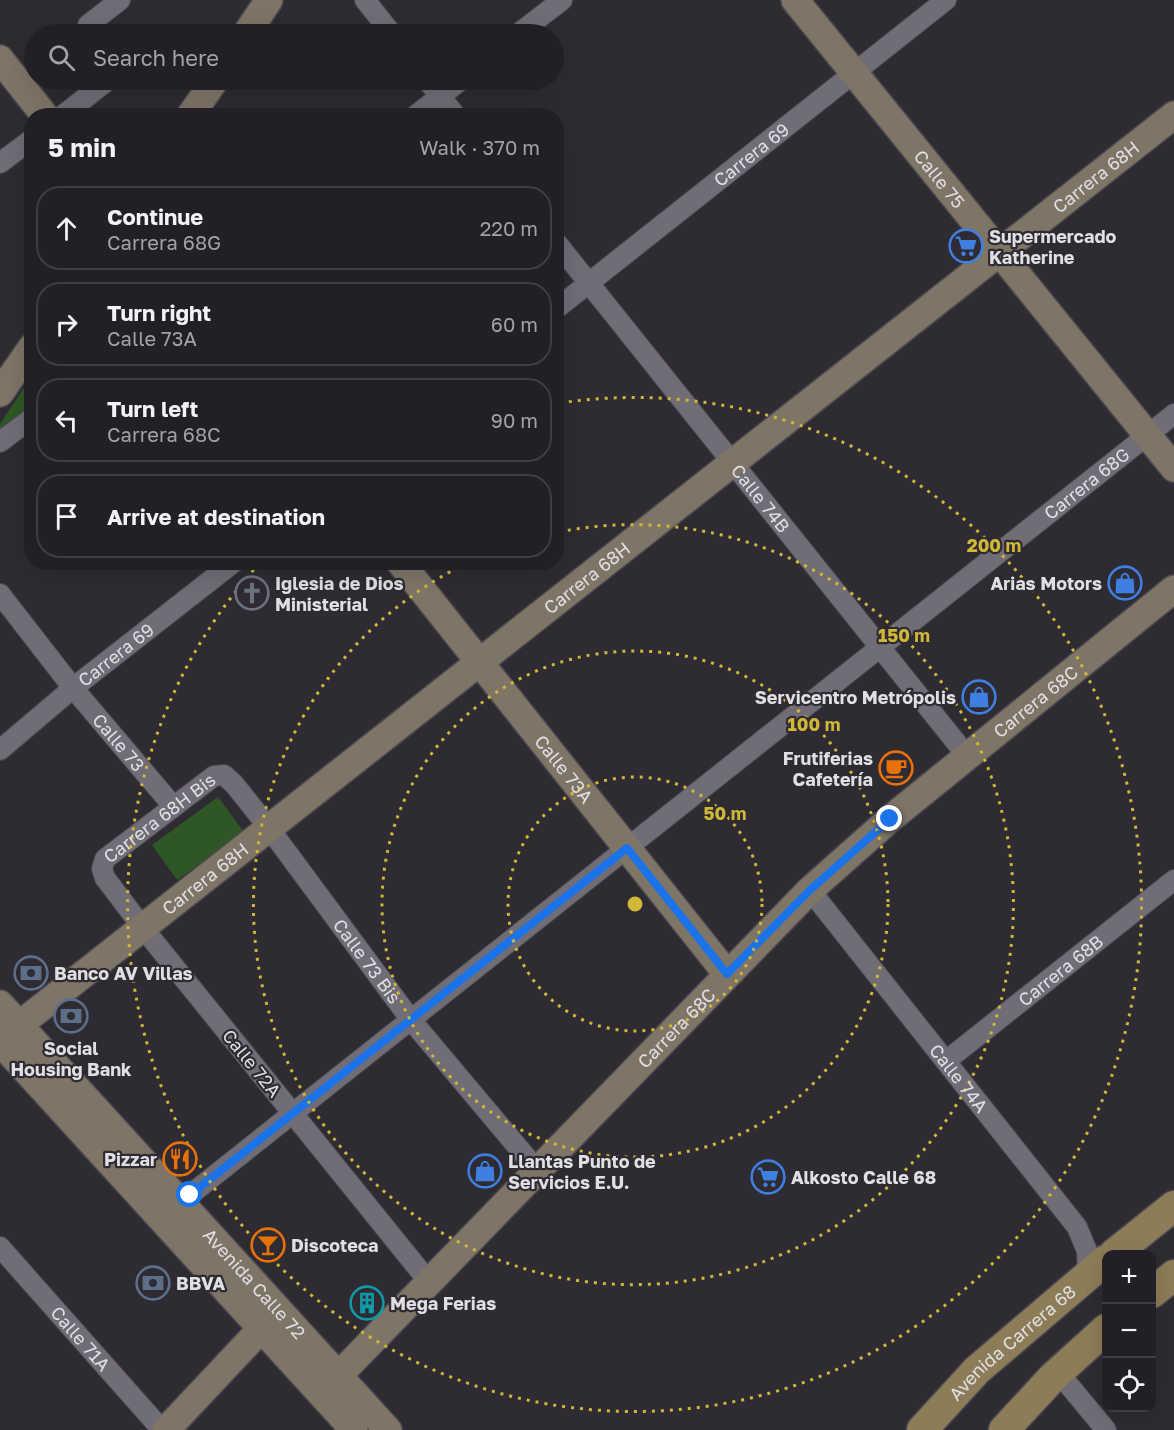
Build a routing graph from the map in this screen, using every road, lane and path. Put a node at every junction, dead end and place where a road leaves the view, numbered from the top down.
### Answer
1 (120, 0) edge
2 (269, 0) edge
3 (366, 0) edge
4 (562, 0) edge
5 (795, 0) edge
6 (946, 0) edge
7 (98, 24) edge
8 (253, 24) edge
9 (384, 24) edge
10 (531, 24) edge
11 (0, 59) edge
12 (854, 73) junction
13 (24, 89) edge
14 (24, 90) edge
15 (95, 90) edge
16 (208, 90) edge
17 (436, 90) edge
18 (448, 90) edge
19 (440, 96) junction
20 (39, 108) edge
21 (72, 108) edge
22 (196, 108) edge
23 (425, 108) edge
24 (450, 108) edge
25 (1174, 116) edge
26 (24, 145) edge
27 (0, 164) edge
28 (564, 252) edge
29 (999, 253) junction
30 (589, 283) junction
31 (564, 303) edge
32 (24, 358) edge
33 (0, 393) edge
34 (1174, 414) edge
35 (24, 424) edge
36 (1147, 435) junction
37 (0, 442) edge
38 (733, 463) junction
39 (1174, 468) edge
40 (224, 570) edge
41 (406, 570) edge
42 (1174, 589) edge
43 (0, 594) edge
44 (880, 647) junction
45 (479, 662) junction
46 (73, 688) junction
47 (0, 750) edge
48 (967, 756) junction
49 (224, 775) joint
50 (173, 806) junction
51 (269, 828) junction
52 (627, 848) junction
53 (102, 869) joint
54 (1174, 880) edge
55 (810, 890) junction
56 (142, 928) junction
57 (727, 974) junction
58 (0, 1004) edge
59 (411, 1020) junction
60 (6, 1036) edge
61 (946, 1061) junction
62 (292, 1114) junction
63 (537, 1170) junction
64 (181, 1202) junction
65 (1174, 1206) edge
66 (0, 1247) edge
67 (1119, 1250) edge
68 (1097, 1268) edge
69 (1174, 1275) edge
70 (429, 1282) junction
71 (1156, 1290) edge
72 (262, 1328) junction
73 (1102, 1333) edge
74 (1058, 1372) junction
75 (339, 1375) junction
76 (164, 1430) edge
77 (354, 1430) edge
78 (388, 1430) edge
79 (922, 1430) edge
80 (1005, 1430) edge
81 (1106, 1430) edge

1 - 7 street
2 - 8 street
3 - 9 street
4 - 10 street
5 - 12 street, Calle 75
6 - 12 street, Carrera 69
11 - 13 street
12 - 29 street, Calle 75
12 - 30 street, Carrera 69
14 - 20 street
15 - 21 street
16 - 22 street
17 - 19 street
18 - 19 street
19 - 23 street
19 - 24 street
25 - 29 street, Carrera 68H
26 - 27 street
28 - 30 street, Calle 74B
29 - 36 street, Calle 75
29 - 38 street, Carrera 68H
30 - 31 street, Carrera 69
30 - 38 street, Calle 74B
32 - 33 street
34 - 36 street, Carrera 68G
35 - 37 street
36 - 39 street, Calle 75
36 - 44 street, Carrera 68G
38 - 44 street, Calle 74B
38 - 45 street, Carrera 68H
40 - 46 street, Carrera 69
41 - 45 street, Calle 73A
42 - 48 street, Carrera 68C
43 - 46 street, Calle 73
44 - 48 street, Calle 74B
44 - 52 street, Carrera 68G
45 - 51 street, Carrera 68H
45 - 52 street, Calle 73A
46 - 47 street, Carrera 69
46 - 50 street, Calle 73
48 - 55 street, Carrera 68C
49 - 50 street, Carrera 68H Bis
49 - 51 street, Calle 73 Bis
50 - 53 street, Carrera 68H Bis
51 - 56 street, Carrera 68H
51 - 59 street, Calle 73 Bis
52 - 57 street, Calle 73A
52 - 59 street, Carrera 68G
53 - 56 street, Calle 72A
54 - 61 street, Carrera 68B
55 - 57 street, Carrera 68C
55 - 61 street, Calle 74A
56 - 60 street, Carrera 68H
56 - 62 street, Calle 72A
57 - 63 street, Carrera 68C
58 - 60 street, Avenida Calle 72
59 - 62 street, Carrera 68G
59 - 63 street, Calle 73 Bis
60 - 64 street, Avenida Calle 72
60 - 72 street, Avenida Calle 72
61 - 68 street, Calle 74A
62 - 64 street, Carrera 68G
62 - 70 street, Calle 72A
63 - 70 street, Carrera 68C
64 - 75 street, Avenida Calle 72
65 - 67 main road
66 - 76 street, Calle 71A
68 - 79 main road, Avenida Carrera 68
69 - 71 main road
70 - 75 street, Carrera 68C
72 - 76 street
72 - 77 street, Avenida Calle 72
73 - 74 main road
74 - 80 main road
74 - 81 street
75 - 78 street, Avenida Calle 72

